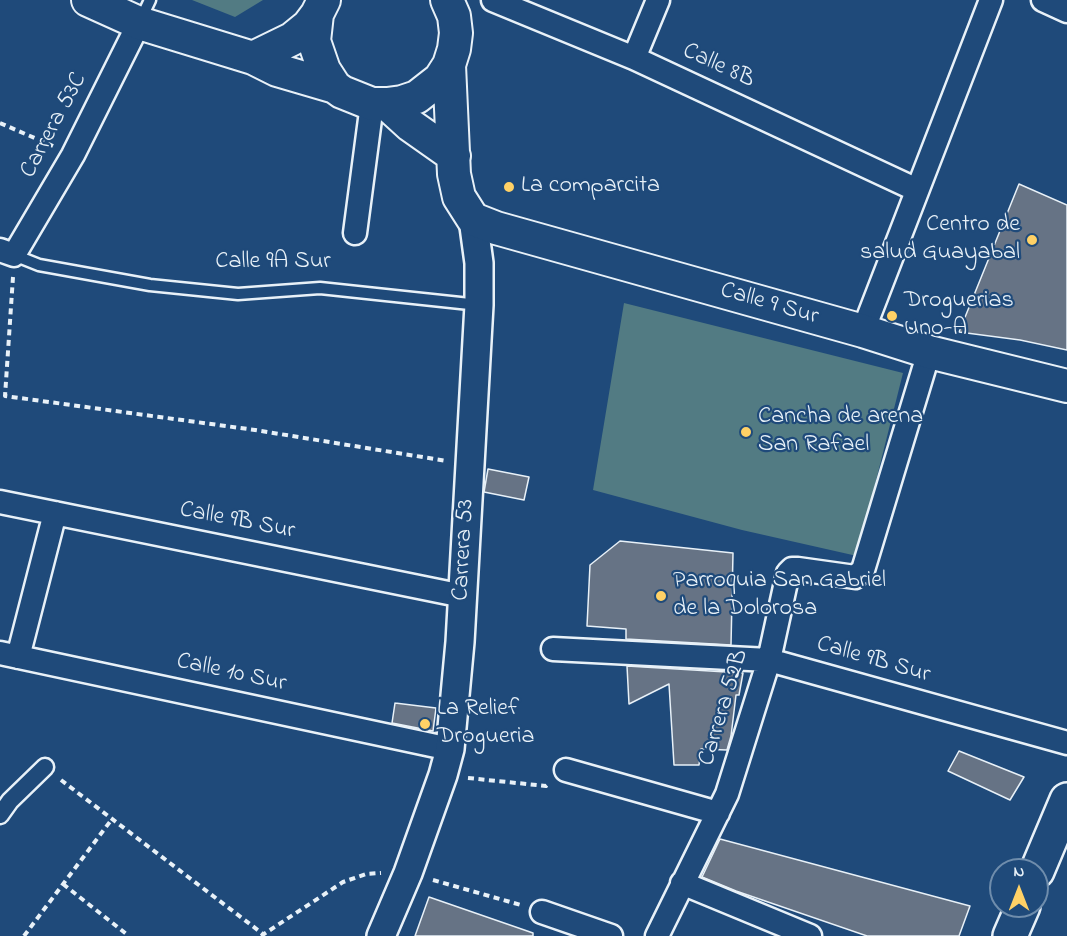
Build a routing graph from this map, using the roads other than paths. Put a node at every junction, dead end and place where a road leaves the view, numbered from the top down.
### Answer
1 (88, 0) edge
2 (447, 0) edge
3 (493, 0) edge
4 (658, 0) edge
5 (991, 0) edge
6 (1043, 0) edge
7 (320, 7) edge
8 (145, 11) edge
9 (1067, 11) edge
10 (253, 58) junction
11 (634, 58) junction
12 (449, 65) junction
13 (335, 87) junction
14 (380, 104) junction
15 (454, 156) junction
16 (917, 190) junction
17 (473, 219) junction
18 (356, 233) dead end
19 (7, 253) edge
20 (479, 305) junction
21 (863, 331) junction
22 (928, 352) junction
23 (1067, 386) edge
24 (0, 502) edge
25 (55, 513) junction
26 (463, 596) junction
27 (553, 649) dead end
28 (9, 655) edge
29 (769, 660) junction
30 (1067, 743) edge
31 (450, 748) junction
32 (45, 767) road end
33 (566, 770) road end
34 (1067, 800) edge
35 (718, 813) junction
36 (0, 815) edge
37 (1042, 858) edge
38 (682, 883) junction
39 (542, 912) dead end
40 (1018, 918) edge
41 (381, 936) edge
42 (611, 936) edge
43 (657, 936) edge
44 (810, 936) edge
45 (1010, 936) edge

1 - 8 main road
2 - 12 main road
3 - 11 street, Calle 8B
4 - 11 street
5 - 16 street
6 - 9 street
7 - 10 main road
7 - 13 main road
8 - 10 main road
8 - 19 street, Carrera 53C
10 - 13 main road
11 - 16 street, Calle 8B
12 - 14 main road
12 - 15 main road, Carrera 53
13 - 14 main road
14 - 15 main road
14 - 18 street
15 - 17 main road, Carrera 53
16 - 21 street
17 - 20 street, Carrera 53
17 - 21 main road, Calle 9 Sur
19 - 20 lane, Calle 9A Sur
20 - 26 street, Carrera 53
21 - 22 main road, Calle 9 Sur
22 - 23 main road, Calle 9 Sur
22 - 29 street, Carrera 52B
24 - 25 street, Calle 9B Sur
25 - 26 street, Calle 9B Sur
25 - 28 street
26 - 31 street, Carrera 53
27 - 29 street, Calle 9B Sur
28 - 31 street, Calle 10 Sur
29 - 30 street, Calle 9B Sur
29 - 35 street, Carrera 52B
31 - 41 street, Carrera 53
32 - 36 street
33 - 35 street
34 - 37 main road
35 - 38 street, Carrera 52B
38 - 43 street, Carrera 52B
38 - 44 street
39 - 42 street
40 - 45 main road

